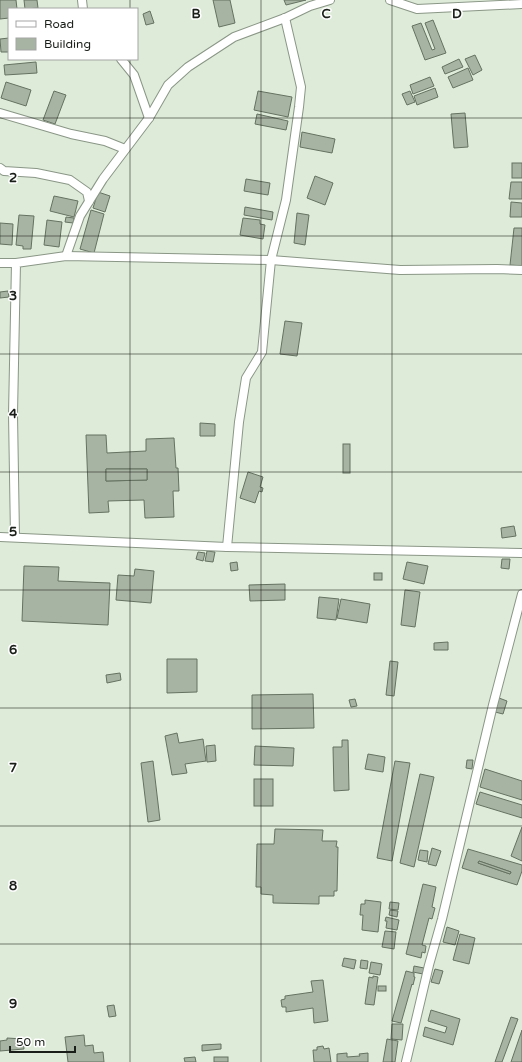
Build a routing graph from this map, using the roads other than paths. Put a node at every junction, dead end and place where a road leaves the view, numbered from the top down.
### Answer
1 (330, 0) edge
2 (390, 0) edge
3 (413, 0) edge
4 (522, 4) edge
5 (417, 9) junction
6 (285, 18) junction
7 (122, 60) edge
8 (0, 113) edge
9 (149, 118) junction
10 (125, 149) junction
11 (0, 168) edge
12 (89, 201) junction
13 (66, 256) junction
14 (271, 260) junction
15 (0, 263) edge
16 (16, 263) junction
17 (522, 270) edge
18 (0, 537) edge
19 (15, 537) junction
20 (227, 547) junction
21 (522, 553) edge
22 (522, 594) edge
23 (406, 1062) edge

1 - 6 street
2 - 5 street
3 - 5 street
4 - 5 street
6 - 9 street
6 - 14 street
7 - 9 street
8 - 10 street
9 - 10 street
10 - 12 street
11 - 12 street
12 - 13 street
13 - 14 street
13 - 16 street
14 - 17 street
14 - 20 street
15 - 16 street
16 - 19 street
18 - 19 street
19 - 20 street
20 - 21 street
22 - 23 street

